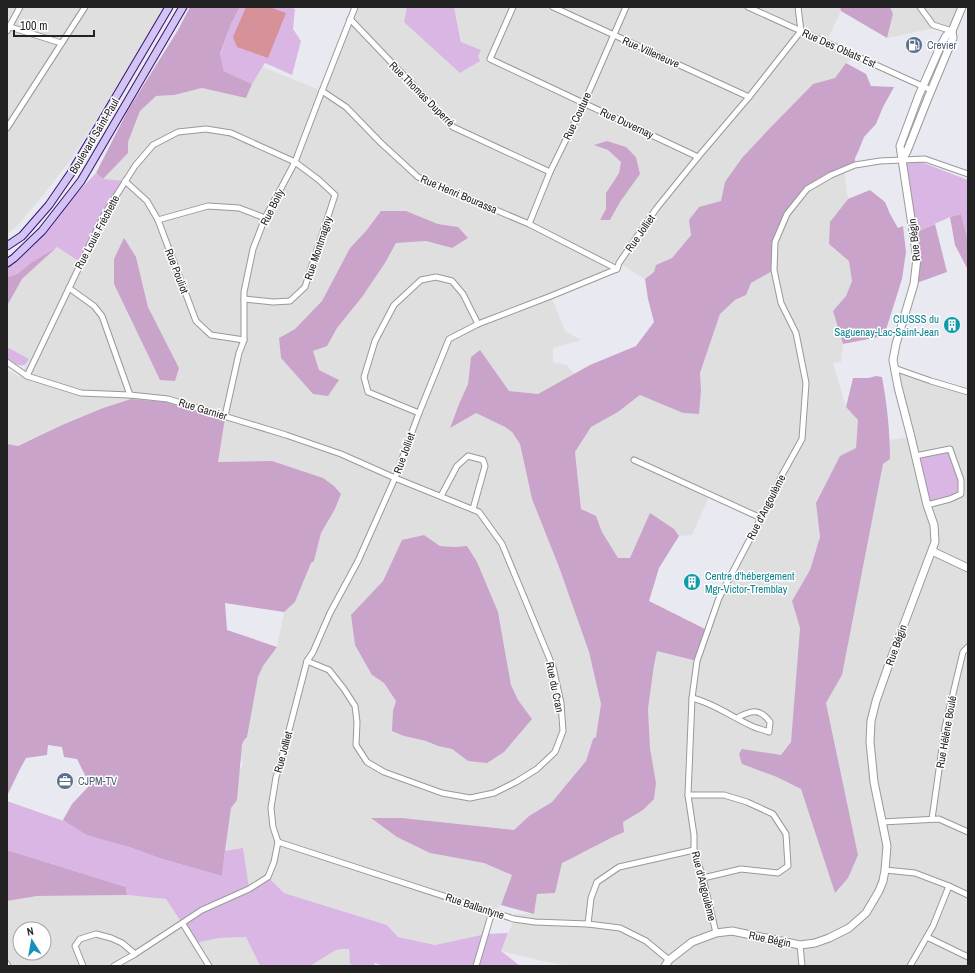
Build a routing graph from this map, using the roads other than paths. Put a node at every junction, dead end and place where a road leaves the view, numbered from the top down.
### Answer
1 (20, 7) edge
2 (85, 7) edge
3 (169, 7) edge
4 (183, 7) edge
5 (355, 7) edge
6 (513, 7) edge
7 (554, 7) edge
8 (626, 7) edge
9 (748, 7) edge
10 (798, 7) edge
11 (920, 7) edge
12 (962, 7) edge
13 (350, 19) junction
14 (8, 28) edge
15 (801, 31) junction
16 (952, 31) junction
17 (614, 35) junction
18 (61, 43) junction
19 (923, 86) junction
20 (931, 90) junction
21 (322, 91) junction
22 (749, 97) junction
23 (584, 103) junction
24 (7, 128) edge
25 (698, 157) junction
26 (902, 160) junction
27 (295, 162) junction
28 (550, 172) junction
29 (968, 174) edge
30 (125, 181) junction
31 (264, 218) junction
32 (158, 220) junction
33 (529, 224) junction
34 (7, 246) edge
35 (7, 263) edge
36 (617, 269) junction
37 (69, 288) junction
38 (244, 300) junction
39 (478, 324) junction
40 (244, 340) junction
41 (7, 362) edge
42 (894, 368) junction
43 (27, 376) junction
44 (968, 392) edge
45 (130, 395) junction
46 (419, 413) junction
47 (225, 416) junction
48 (915, 456) junction
49 (634, 460) dead end
50 (395, 478) junction
51 (441, 496) junction
52 (927, 505) junction
53 (473, 509) junction
54 (761, 518) junction
55 (935, 542) junction
56 (932, 551) junction
57 (949, 559) junction
58 (968, 568) edge
59 (968, 647) edge
60 (307, 661) junction
61 (692, 698) junction
62 (737, 718) junction
63 (688, 795) junction
64 (932, 819) junction
65 (882, 822) junction
66 (968, 832) edge
67 (278, 842) junction
68 (694, 850) junction
69 (885, 870) junction
70 (703, 878) junction
71 (949, 886) junction
72 (968, 895) edge
73 (492, 912) junction
74 (183, 924) junction
75 (588, 924) junction
76 (716, 933) junction
77 (927, 938) junction
78 (800, 945) junction
79 (135, 954) junction
80 (968, 956) edge
81 (667, 963) edge
82 (83, 966) edge
83 (114, 966) edge
84 (209, 966) edge
85 (476, 966) edge
86 (802, 966) edge
87 (910, 966) edge

1 - 14 street
2 - 18 street
3 - 34 main road, Boulevard Saint-Paul
4 - 35 main road, Boulevard Saint-Paul
5 - 13 street, Rue Boily
6 - 23 street, Rue Duvernay
7 - 17 street, Rue Villeneuve
8 - 17 street, Rue Couture
9 - 15 street, Rue Des Oblats Est
10 - 15 street
11 - 16 street
12 - 16 street, Rue Bégin
13 - 21 street, Rue Boily
13 - 28 street, Rue Thomas Duperré
14 - 18 street
15 - 19 street, Rue Des Oblats Est
15 - 22 street, Rue Jolliet
16 - 19 street, Rue Bégin
16 - 20 street, Rue Bégin
17 - 22 street, Rue Villeneuve
17 - 23 street, Rue Couture
18 - 24 street
19 - 20 street, Rue Des Oblats Est
19 - 26 street, Rue Bégin
20 - 26 street, Rue Bégin
21 - 27 street, Rue Boily
21 - 33 street, Rue Henri Bourassa
22 - 25 street, Rue Jolliet
23 - 25 street, Rue Duvernay
23 - 28 street, Rue Couture
25 - 36 street, Rue Jolliet
26 - 29 street, Rue d'Angoulème
26 - 42 street, Rue Bégin
26 - 54 street, Rue d'Angoulème
27 - 30 street, Rue Louis Fréchette
27 - 31 street, Rue Boily
27 - 38 street, Rue Montmagny
28 - 33 street, Rue Couture
30 - 32 street, Rue Pouliot
30 - 37 street, Rue Louis Fréchette
31 - 32 street
31 - 38 street, Rue Boily
32 - 40 street, Rue Pouliot
33 - 36 street, Rue Henri Bourassa
36 - 39 street, Rue Jolliet
37 - 43 street, Rue Louis Fréchette
37 - 45 street
38 - 40 street, Rue Boily
39 - 46 street, Rue Jolliet
39 - 46 street
40 - 47 street, Rue Boily
41 - 43 street, Rue Garnier
42 - 44 street
42 - 48 street, Rue Bégin
43 - 45 street, Rue Garnier
45 - 47 street, Rue Garnier
46 - 50 street, Rue Jolliet
47 - 50 street, Rue Garnier
48 - 52 street, Rue Bégin
48 - 52 street
49 - 54 street
50 - 51 street, Rue du Cran
50 - 60 street, Rue Jolliet
51 - 53 street, Rue du Cran
51 - 53 street
52 - 55 street, Rue Bégin
53 - 60 street, Rue du Cran
54 - 61 street, Rue d'Angoulème
55 - 56 street, Rue Bégin
55 - 57 street
56 - 57 street
56 - 65 street, Rue Bégin
57 - 58 street
59 - 64 street, Rue Hélène Boulé
60 - 67 street, Rue Jolliet
61 - 62 street
61 - 63 street, Rue d'Angoulème
62 - 62 street
63 - 68 street, Rue d'Angoulème
63 - 70 street
64 - 65 street
64 - 66 street
65 - 69 street, Rue Bégin
67 - 73 street, Rue Ballantyne
67 - 74 street, Rue Jolliet
68 - 70 street, Rue d'Angoulème
68 - 75 street
69 - 71 street
69 - 78 street, Rue Bégin
70 - 76 street, Rue d'Angoulème
71 - 72 street
71 - 77 street
73 - 75 street, Rue Ballantyne
73 - 85 street
74 - 79 street, Rue Jolliet
74 - 84 street
75 - 81 street, Rue Ballantyne
76 - 78 street, Rue Bégin
76 - 81 street, Rue Bégin
77 - 80 street
77 - 87 street
78 - 86 street
79 - 82 street
79 - 83 street, Rue Jolliet

